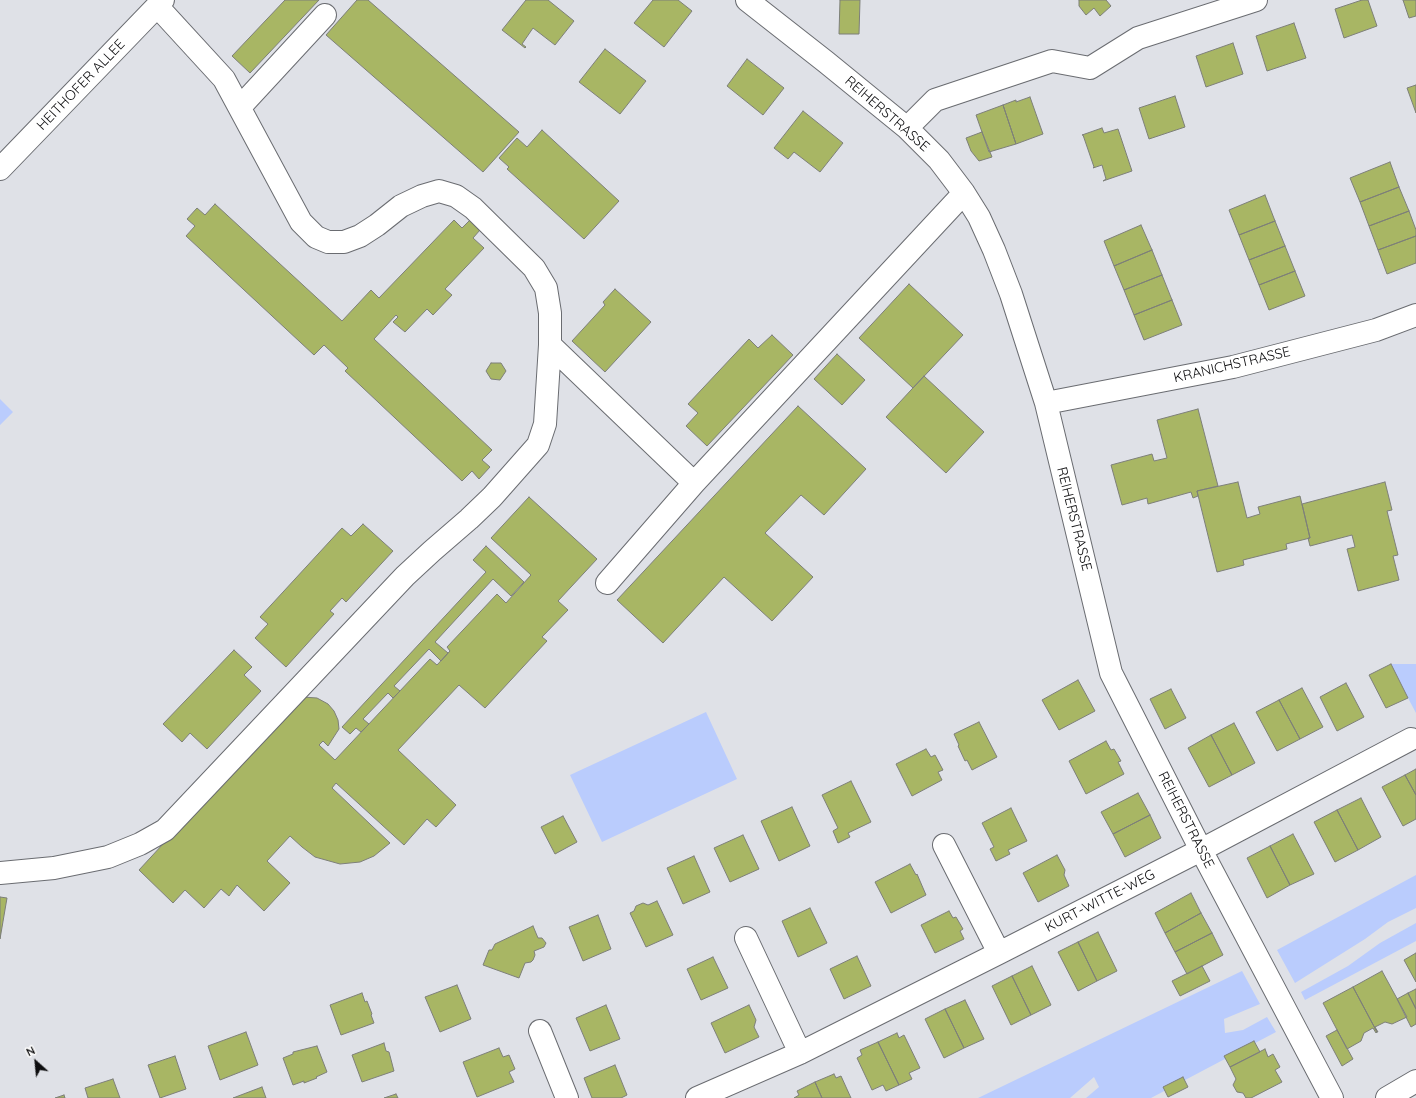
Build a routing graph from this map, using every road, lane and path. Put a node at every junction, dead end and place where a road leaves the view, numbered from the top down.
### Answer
1 (1256, 0) edge
2 (754, 2) edge
3 (160, 3) edge
4 (325, 15) dead end
5 (240, 107) junction
6 (907, 128) junction
7 (0, 170) edge
8 (964, 192) junction
9 (1416, 315) edge
10 (550, 345) junction
11 (1046, 403) junction
12 (694, 483) junction
13 (607, 584) dead end
14 (1411, 739) dead end
15 (944, 845) dead end
16 (1201, 850) junction
17 (0, 873) edge
18 (746, 938) dead end
19 (999, 953) junction
20 (540, 1031) dead end
21 (800, 1053) junction
22 (567, 1098) edge
23 (697, 1098) edge
24 (1332, 1098) edge

1 - 6 street
2 - 6 street, REIHERSTRASSE
3 - 5 street
3 - 7 street, HEITHOFER ALLEE
4 - 5 street
5 - 10 street
6 - 8 street, REIHERSTRASSE
8 - 11 street, REIHERSTRASSE
8 - 12 street
9 - 11 street, KRANICHSTRASSE
10 - 12 street
10 - 17 street
11 - 16 street, REIHERSTRASSE
12 - 13 street
14 - 16 street, KURT-WITTE-WEG
15 - 19 street
16 - 19 street, KURT-WITTE-WEG
16 - 24 street, REIHERSTRASSE
18 - 21 street
19 - 21 street, KURT-WITTE-WEG
20 - 22 street
21 - 23 street, KURT-WITTE-WEG

